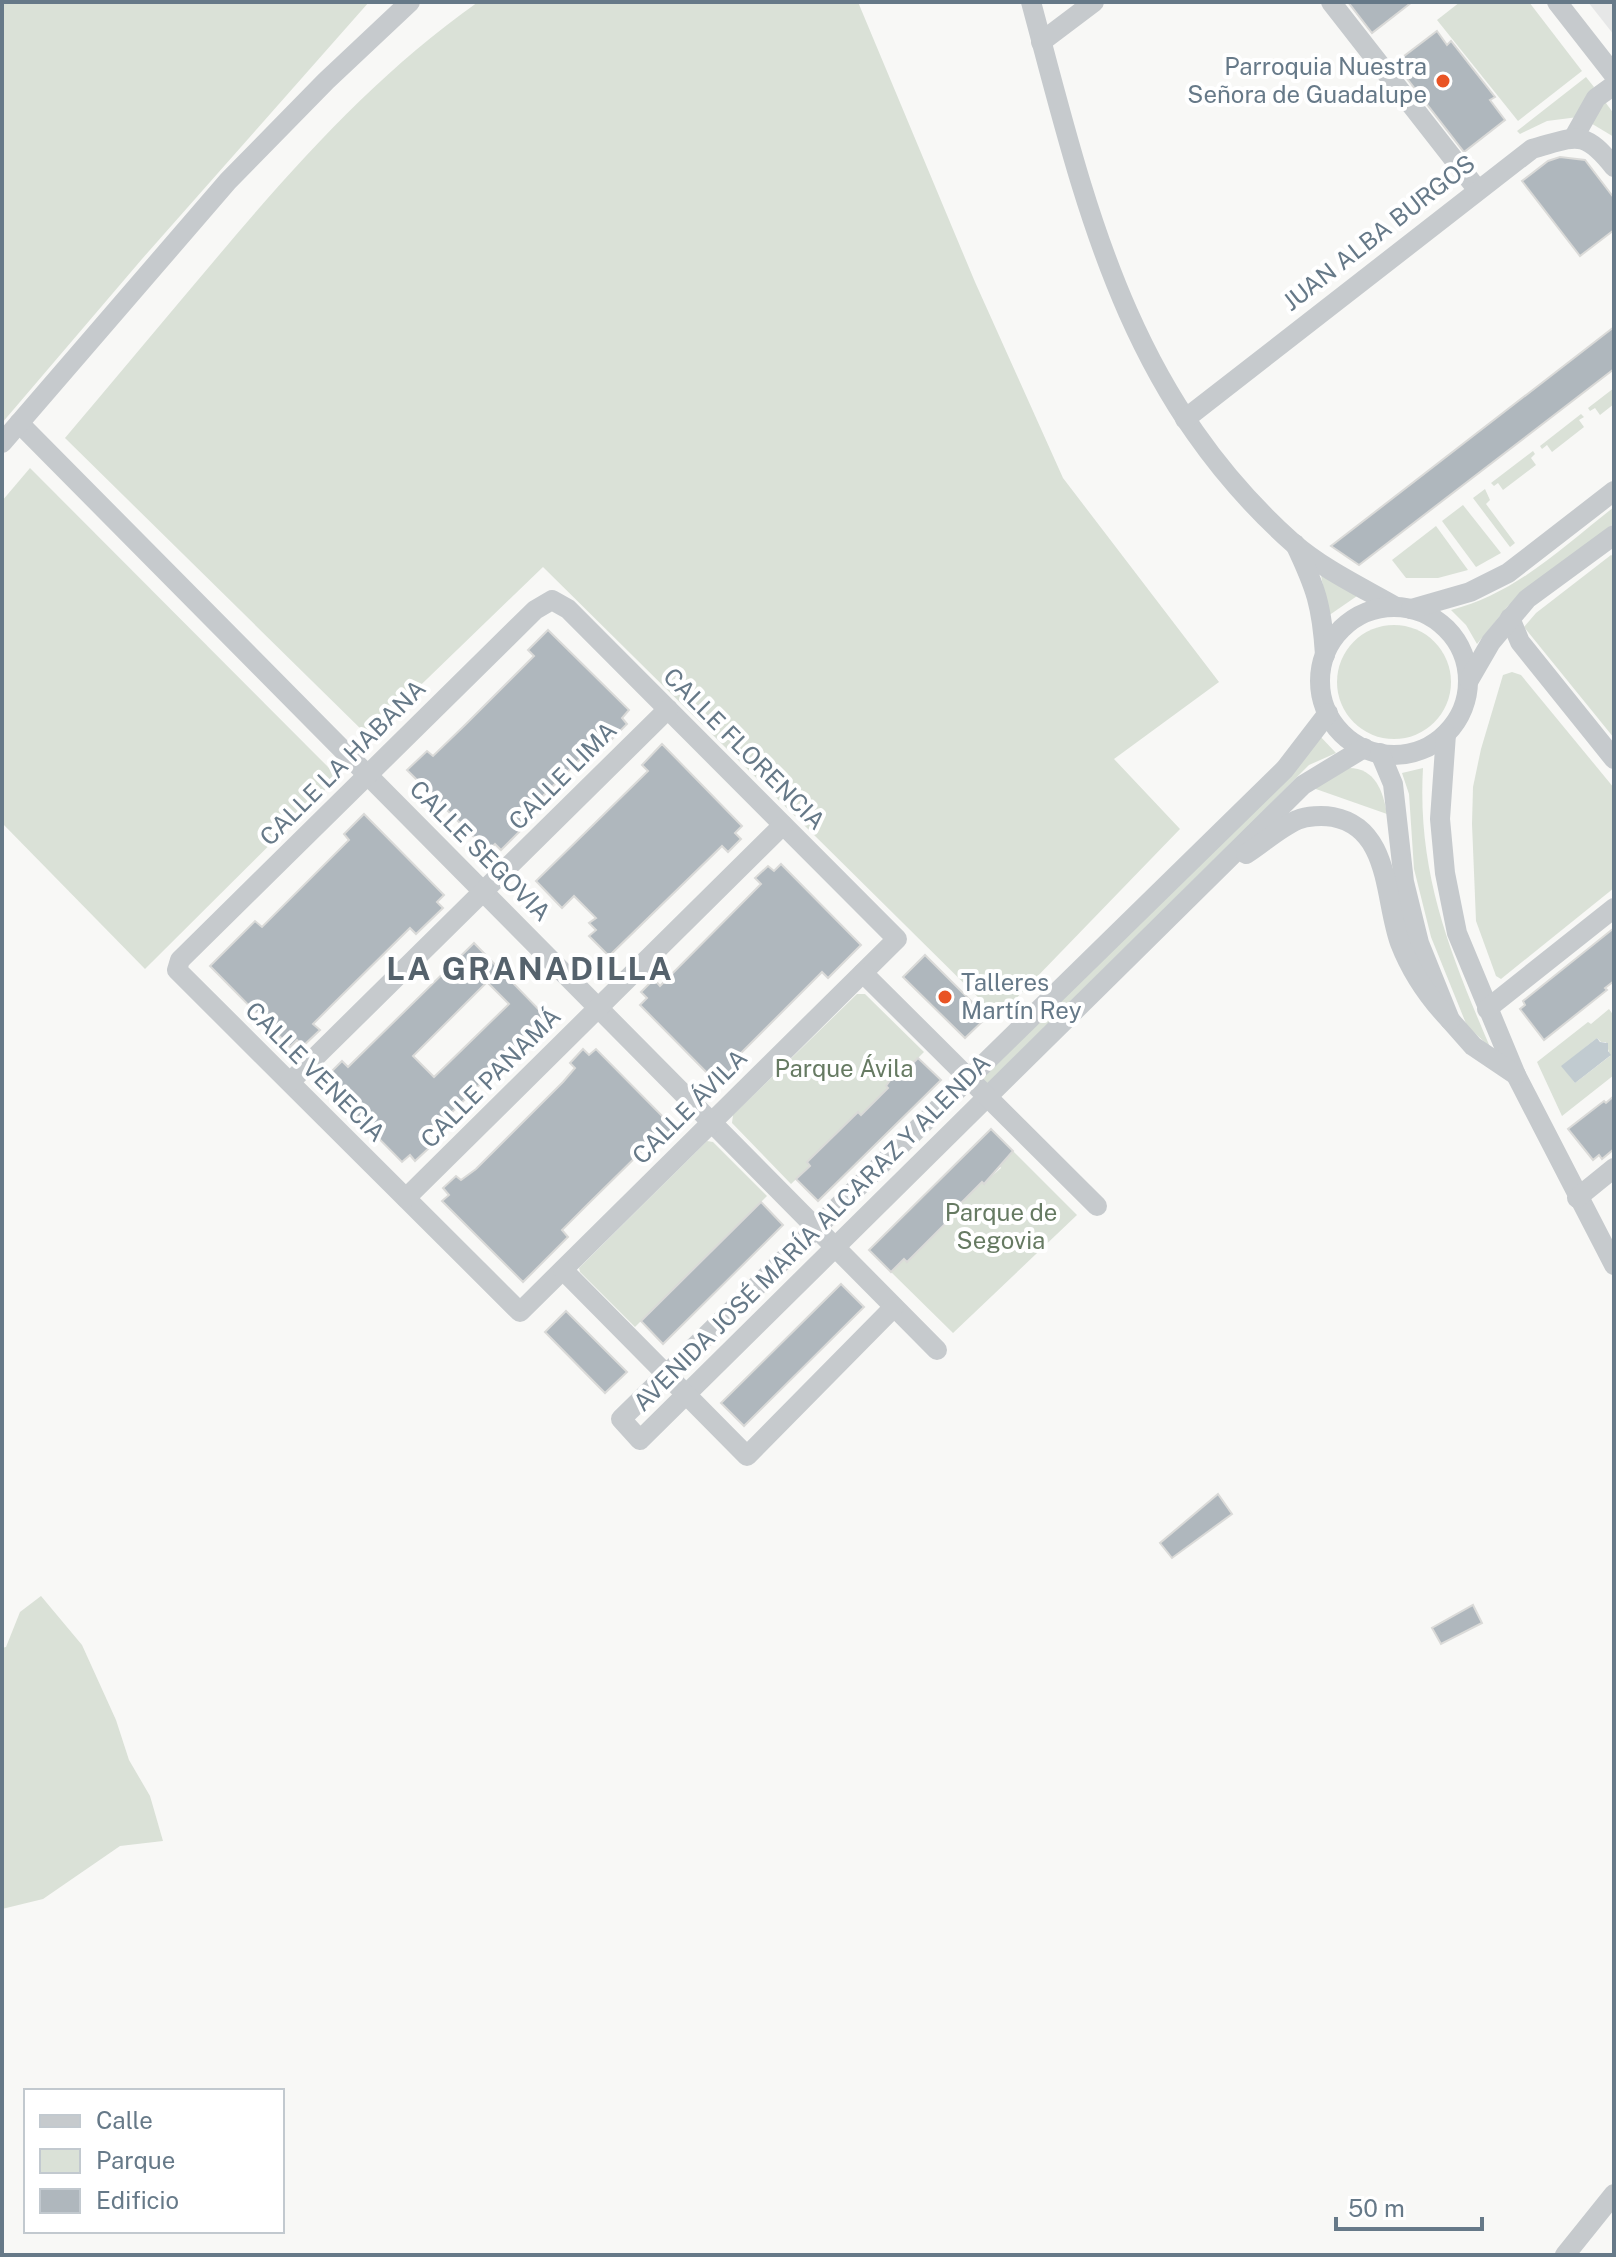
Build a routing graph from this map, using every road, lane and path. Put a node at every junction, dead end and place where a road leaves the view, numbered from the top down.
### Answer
1 (410, 2) edge
2 (1031, 2) edge
3 (1094, 2) edge
4 (1331, 2) edge
5 (1557, 2) edge
6 (1041, 42) junction
7 (1614, 75) edge
8 (1614, 85) edge
9 (1574, 137) junction
10 (1614, 167) edge
11 (1477, 189) junction
12 (1185, 419) junction
13 (19, 423) junction
14 (2, 443) edge
15 (1614, 491) edge
16 (1614, 535) edge
17 (1295, 544) junction
18 (552, 600) joint
19 (1404, 608) junction
20 (1510, 618) junction
21 (1325, 655) junction
22 (1469, 680) junction
23 (668, 709) junction
24 (1328, 713) junction
25 (1446, 734) junction
26 (1372, 751) junction
27 (1614, 759) edge
28 (368, 775) junction
29 (783, 825) junction
30 (1206, 881) junction
31 (483, 892) junction
32 (1614, 908) edge
33 (897, 939) joint
34 (177, 970) joint
35 (863, 973) junction
36 (598, 1008) junction
37 (1487, 1009) junction
38 (1450, 1020) junction
39 (1516, 1075) junction
40 (968, 1079) junction
41 (290, 1082) junction
42 (987, 1097) junction
43 (711, 1122) junction
44 (1614, 1168) edge
45 (406, 1198) junction
46 (1577, 1198) junction
47 (1097, 1206) dead end
48 (816, 1228) junction
49 (835, 1247) junction
50 (1614, 1265) edge
51 (563, 1270) junction
52 (894, 1307) junction
53 (520, 1312) joint
54 (937, 1350) dead end
55 (666, 1375) junction
56 (686, 1395) junction
57 (1614, 2194) edge
58 (1565, 2255) edge

1 - 13 street
2 - 6 street
3 - 6 street
4 - 11 street
5 - 7 street
6 - 12 street
8 - 9 street
9 - 10 street
9 - 11 street, JUAN ALBA BURGOS
11 - 12 street, JUAN ALBA BURGOS
12 - 17 street
13 - 14 street
13 - 28 street, CALLE SEGOVIA
15 - 19 street
16 - 20 street
17 - 19 street
17 - 21 street
18 - 23 street, CALLE FLORENCIA
18 - 28 street, CALLE LA HABANA
19 - 21 street
19 - 22 street
20 - 22 street
20 - 27 street
21 - 24 street
22 - 25 street
23 - 29 street, CALLE FLORENCIA
23 - 31 street, CALLE LIMA
24 - 26 street
24 - 40 street, AVENIDA JOSÉ MARÍA ALCARAZ Y ALENDA
25 - 26 street
25 - 37 street
26 - 30 street, AVENIDA JOSÉ MARÍA ALCARAZ Y ALENDA
26 - 38 street
28 - 31 street, CALLE SEGOVIA
28 - 34 street, CALLE LA HABANA
29 - 33 street, CALLE FLORENCIA
29 - 36 street, CALLE PANAMÁ
30 - 38 street, AVENIDA JOSÉ MARÍA ALCARAZ Y ALENDA
30 - 42 street, AVENIDA JOSÉ MARÍA ALCARAZ Y ALENDA
31 - 36 street, CALLE SEGOVIA
31 - 41 street, CALLE LIMA
32 - 37 street
33 - 35 street, CALLE ÁVILA
34 - 41 street, CALLE VENECIA
35 - 40 street
35 - 43 street, CALLE ÁVILA
36 - 43 street, CALLE SEGOVIA
36 - 45 street, CALLE PANAMÁ
37 - 39 street
38 - 39 street, AVENIDA JOSÉ MARÍA ALCARAZ Y ALENDA
39 - 46 street
40 - 42 street
40 - 48 street, AVENIDA JOSÉ MARÍA ALCARAZ Y ALENDA
41 - 45 street, CALLE VENECIA
42 - 47 street
42 - 49 street, AVENIDA JOSÉ MARÍA ALCARAZ Y ALENDA
43 - 48 street, CALLE SEGOVIA
43 - 51 street, CALLE ÁVILA
44 - 46 street
45 - 53 street, CALLE VENECIA
46 - 50 street
48 - 49 street, CALLE SEGOVIA
48 - 55 street, AVENIDA JOSÉ MARÍA ALCARAZ Y ALENDA
49 - 52 street, CALLE SEGOVIA
49 - 56 street, AVENIDA JOSÉ MARÍA ALCARAZ Y ALENDA
51 - 53 street, CALLE ÁVILA
51 - 55 street
52 - 54 street, CALLE SEGOVIA
52 - 56 street
55 - 56 street
55 - 56 street, AVENIDA JOSÉ MARÍA ALCARAZ Y ALENDA
57 - 58 street

